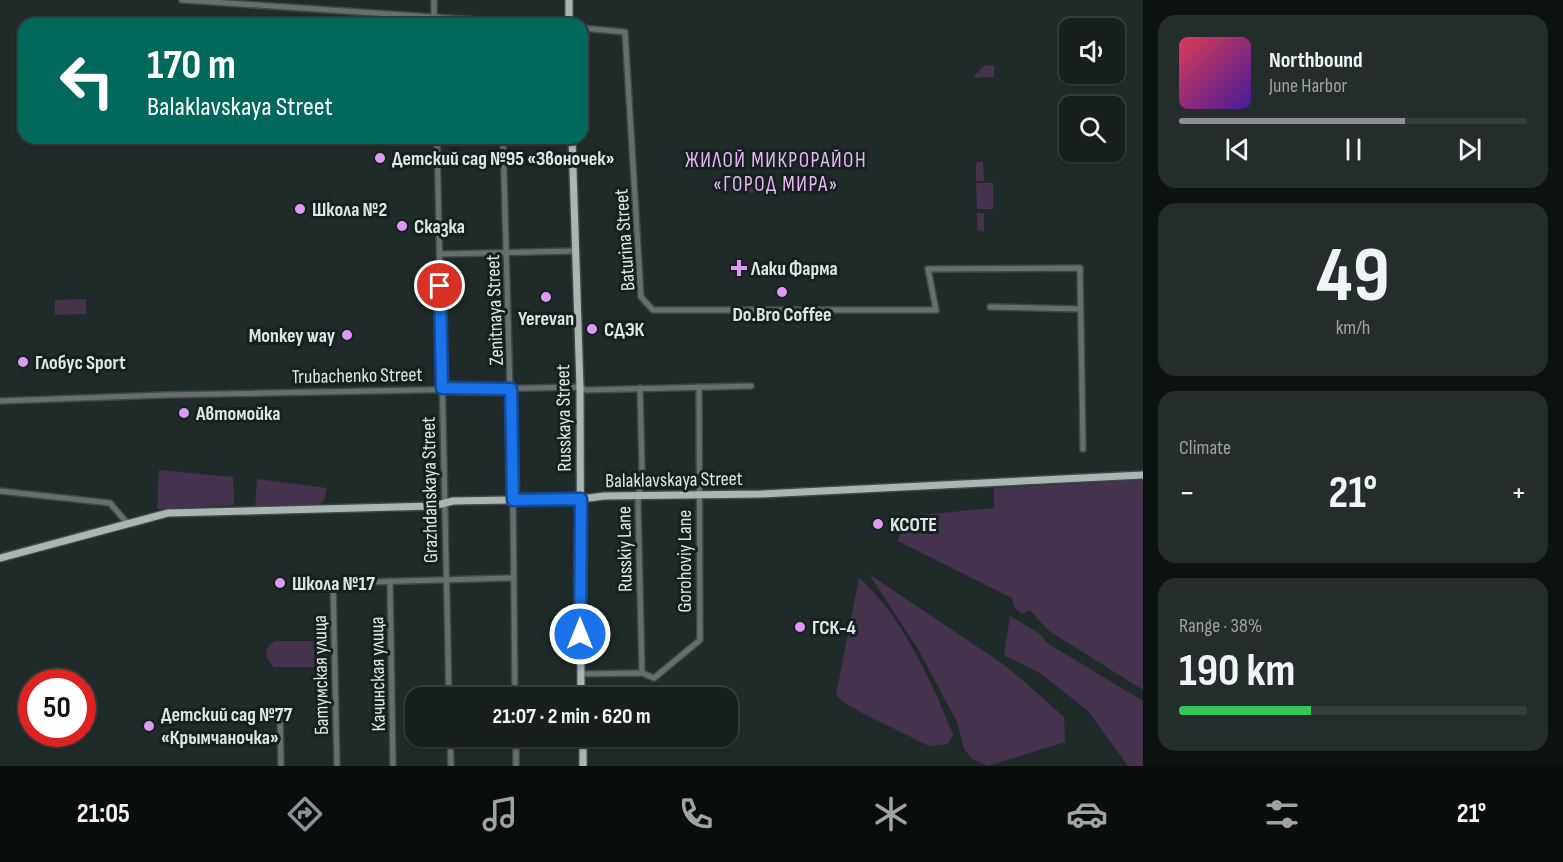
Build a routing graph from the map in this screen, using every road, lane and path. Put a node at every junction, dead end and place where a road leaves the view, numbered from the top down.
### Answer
1 (185, 0) edge
2 (434, 0) edge
3 (569, 0) edge
4 (265, 3) edge
5 (406, 18) edge
6 (434, 18) edge
7 (569, 18) edge
8 (588, 29) edge
9 (437, 144) edge
10 (503, 144) edge
11 (572, 144) edge
12 (575, 251) junction
13 (439, 254) junction
14 (507, 254) junction
15 (990, 308) dead end
16 (1080, 309) junction
17 (751, 386) dead end
18 (580, 387) junction
19 (699, 387) junction
20 (442, 388) junction
21 (640, 388) junction
22 (511, 389) junction
23 (0, 401) edge
24 (1083, 449) dead end
25 (1143, 475) edge
26 (0, 491) edge
27 (699, 495) junction
28 (638, 496) junction
29 (581, 499) junction
30 (513, 500) junction
31 (444, 504) junction
32 (127, 523) junction
33 (0, 558) edge
34 (514, 578) junction
35 (446, 579) junction
36 (390, 581) junction
37 (642, 673) junction
38 (580, 674) junction
39 (449, 687) edge
40 (515, 687) edge
41 (581, 687) edge
42 (280, 709) dead end
43 (450, 747) edge
44 (516, 747) edge
45 (583, 747) edge
46 (281, 766) edge
47 (337, 766) edge
48 (393, 766) edge
49 (451, 766) edge
50 (516, 766) edge
51 (583, 766) edge

1 - 4 street
2 - 6 street
3 - 7 main road
4 - 5 street
8 - 16 street, Baturina Street
9 - 13 street, Grazhdanskaya Street
10 - 14 street, Zenitnaya Street
11 - 12 main road, Russkaya Street
12 - 14 street
12 - 18 main road, Russkaya Street
13 - 14 street
13 - 20 street, Grazhdanskaya Street
14 - 22 street, Zenitnaya Street
15 - 16 street
16 - 24 street
17 - 19 street, Trubachenko Street
18 - 21 street, Trubachenko Street
18 - 22 street, Trubachenko Street
18 - 29 main road, Russkaya Street
19 - 21 street, Trubachenko Street
19 - 27 street, Gorohoviy Lane
20 - 22 street, Trubachenko Street
20 - 23 street, Trubachenko Street
20 - 31 street, Grazhdanskaya Street
21 - 28 street, Russkiy Lane
22 - 30 street, Zenitnaya Street
25 - 27 main road, Balaklavskaya Street
26 - 32 street
27 - 28 main road, Balaklavskaya Street
27 - 37 street, Gorohoviy Lane
28 - 29 main road, Balaklavskaya Street
28 - 37 street, Russkiy Lane
29 - 30 main road, Balaklavskaya Street
29 - 38 main road, Russkaya Street
30 - 31 main road, Balaklavskaya Street
30 - 34 street, Zenitnaya Street
31 - 32 main road, Balaklavskaya Street
31 - 35 street, Grazhdanskaya Street
32 - 33 main road, Balaklavskaya Street
34 - 35 street
34 - 40 street, Zenitnaya Street
35 - 36 street
35 - 39 street, Grazhdanskaya Street
36 - 47 street, Батумская улица
36 - 48 street, Качинская улица
37 - 38 street
38 - 41 main road, Russkaya Street
42 - 46 street
43 - 49 street
44 - 50 street
45 - 51 main road

